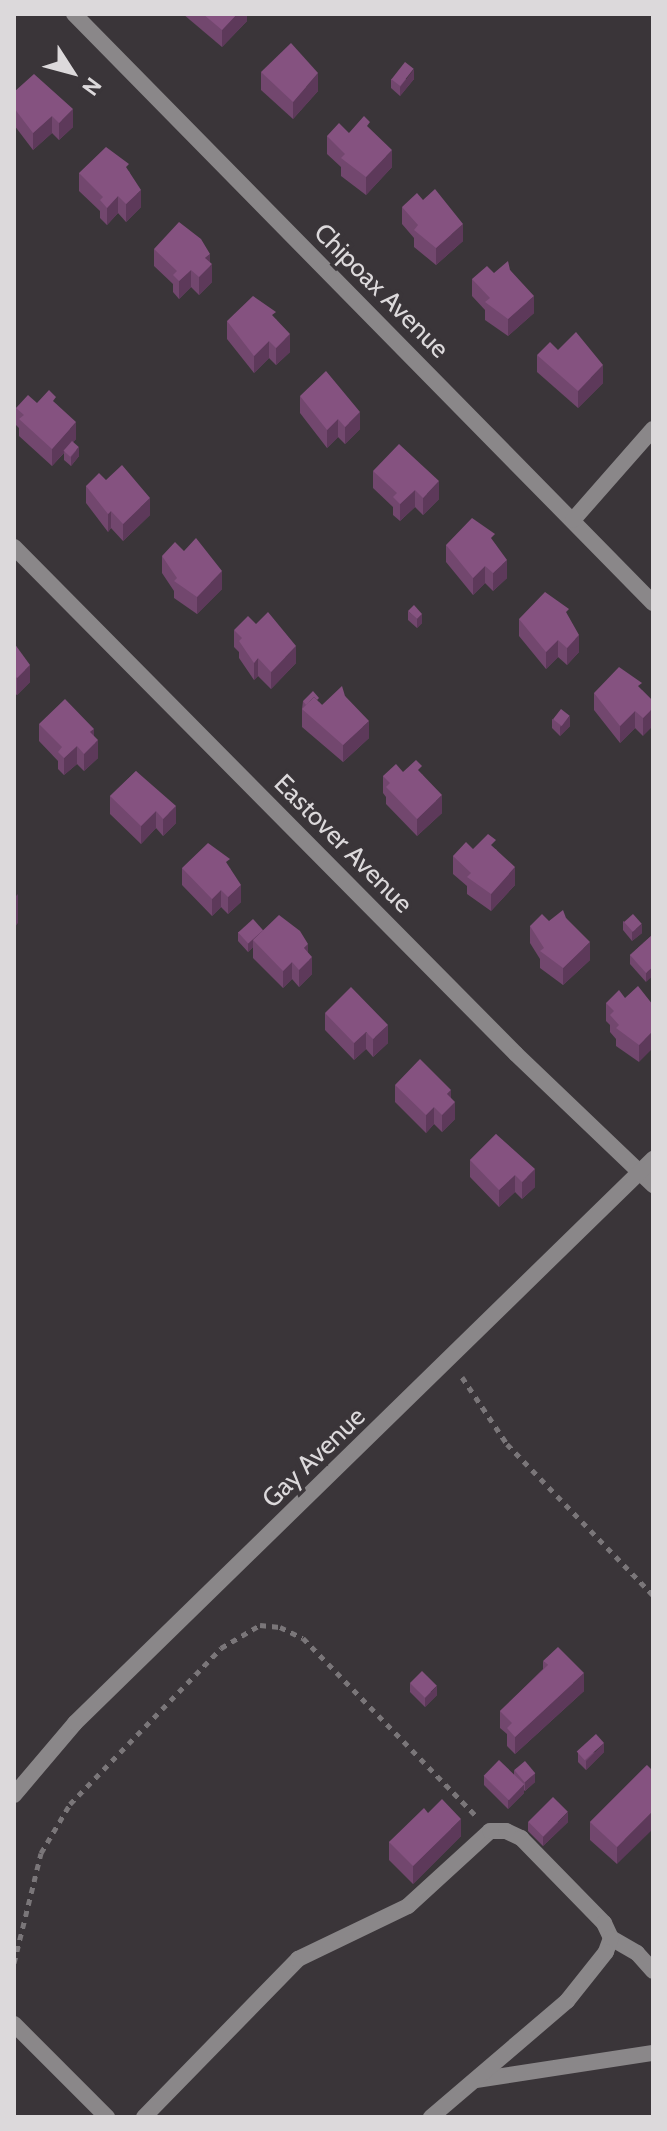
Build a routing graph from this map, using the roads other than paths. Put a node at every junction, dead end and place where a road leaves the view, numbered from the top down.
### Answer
1 (74, 14) edge
2 (653, 429) edge
3 (573, 520) junction
4 (14, 547) edge
5 (653, 603) edge
6 (653, 1159) edge
7 (638, 1175) junction
8 (653, 1185) edge
9 (14, 1795) edge
10 (611, 1938) junction
11 (653, 1971) edge
12 (14, 2024) edge
13 (653, 2053) edge
14 (474, 2081) junction
15 (107, 2117) edge
16 (144, 2117) edge
17 (431, 2117) edge

1 - 3 street, Chipoax Avenue
2 - 3 street
3 - 5 street, Chipoax Avenue
4 - 7 street, Eastover Avenue
6 - 7 street, Gay Avenue
7 - 8 street, Eastover Avenue
7 - 9 street, Gay Avenue
10 - 11 street
10 - 14 street
10 - 16 street
12 - 15 street
13 - 14 street
14 - 17 street

